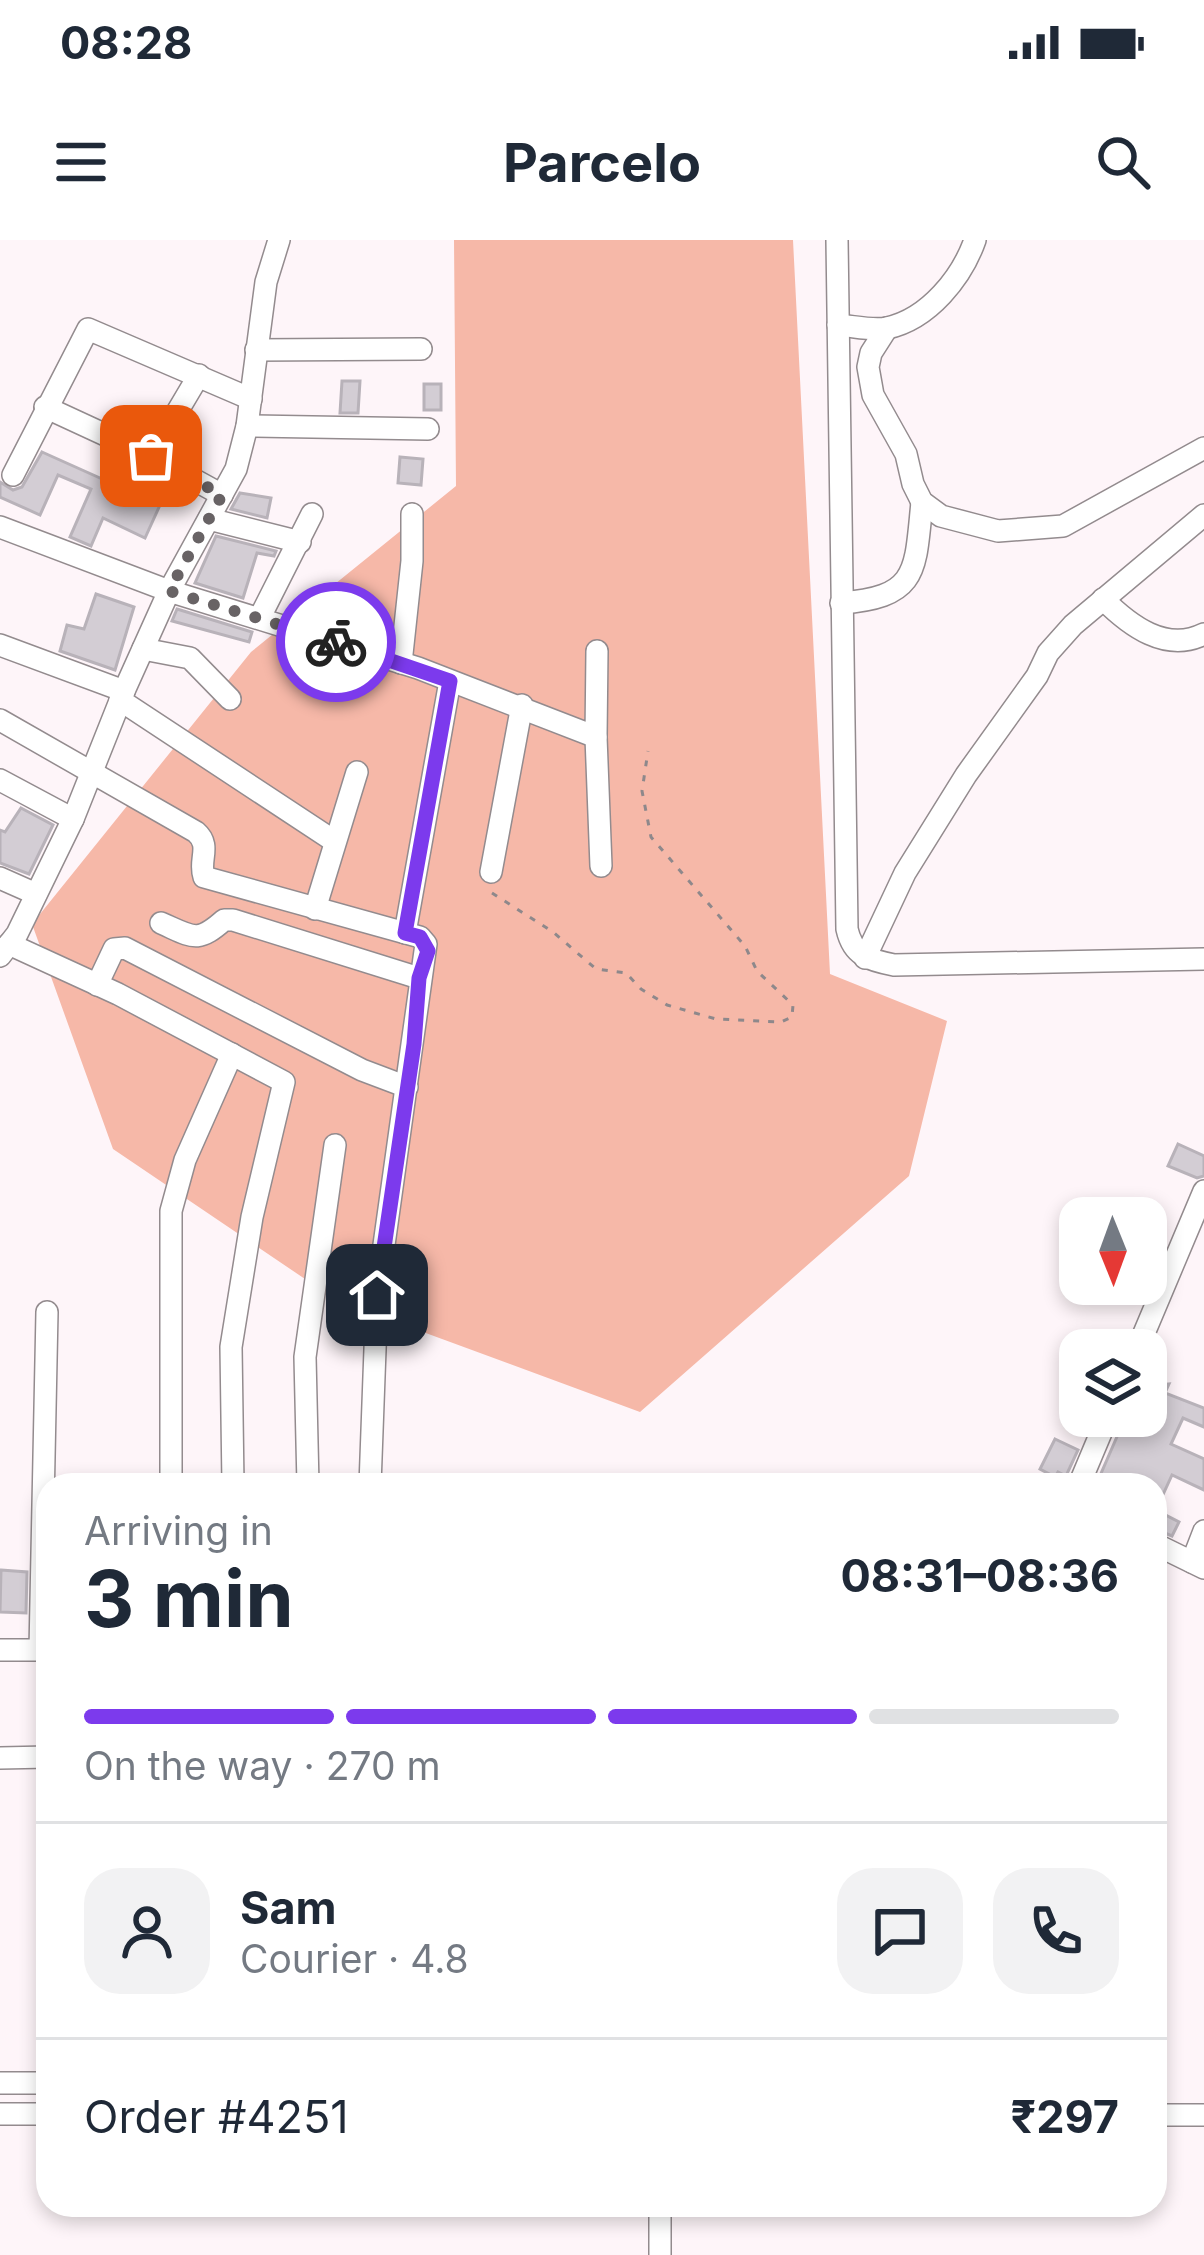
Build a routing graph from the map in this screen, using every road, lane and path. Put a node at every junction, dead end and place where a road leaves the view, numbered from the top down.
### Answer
1 (279, 240) edge
2 (837, 240) edge
3 (975, 240) edge
4 (838, 325) junction
5 (886, 328) junction
6 (421, 349) dead end
7 (256, 350) junction
8 (199, 375) junction
9 (251, 399) junction
10 (46, 407) junction
11 (247, 426) junction
12 (428, 429) dead end
13 (1204, 448) edge
14 (151, 456) junction
15 (13, 475) dead end
16 (222, 495) junction
17 (922, 502) junction
18 (312, 514) dead end
19 (412, 514) dead end
20 (1204, 515) edge
21 (209, 519) junction
22 (0, 526) edge
23 (300, 542) junction
24 (169, 591) junction
25 (1103, 599) junction
26 (841, 603) junction
27 (260, 617) junction
28 (1204, 634) edge
29 (0, 645) edge
30 (143, 649) junction
31 (597, 651) dead end
32 (400, 663) junction
33 (450, 681) junction
34 (122, 695) junction
35 (230, 699) dead end
36 (522, 705) junction
37 (0, 720) edge
38 (596, 737) junction
39 (648, 751) dead end
40 (357, 772) dead end
41 (93, 773) junction
42 (0, 780) edge
43 (73, 819) junction
44 (334, 841) junction
45 (601, 866) dead end
46 (491, 872) joint
47 (0, 878) edge
48 (36, 893) junction
49 (315, 909) junction
50 (405, 933) junction
51 (4, 948) edge
52 (146, 957) junction
53 (865, 958) junction
54 (1204, 959) edge
55 (419, 978) junction
56 (97, 985) junction
57 (232, 1054) junction
58 (407, 1087) junction
59 (335, 1145) dead end
60 (1204, 1191) edge
61 (47, 1312) dead end
62 (1146, 1329) edge
63 (1099, 1437) edge
64 (46, 1473) edge
65 (171, 1473) edge
66 (233, 1473) edge
67 (308, 1473) edge
68 (370, 1473) edge
69 (1084, 1473) edge
70 (1204, 1531) edge
71 (1167, 1550) edge
72 (1198, 1565) edge
73 (0, 1650) edge
74 (36, 1650) edge
75 (36, 1757) edge
76 (0, 1758) edge
77 (0, 2083) edge
78 (36, 2083) edge
79 (0, 2114) edge
80 (36, 2114) edge
81 (1167, 2115) edge
82 (1204, 2115) edge
83 (660, 2217) edge
84 (660, 2255) edge

1 - 7 street
2 - 4 street
3 - 5 street
4 - 5 street
4 - 26 street
5 - 17 street
6 - 7 street
7 - 9 street
8 - 9 street
8 - 10 street
8 - 14 street
9 - 11 street
10 - 14 street
10 - 15 street
11 - 12 street
11 - 16 street
13 - 17 street
14 - 16 street
16 - 21 street
17 - 26 street
18 - 23 street
19 - 32 street
20 - 25 street
21 - 23 street
21 - 24 street
22 - 24 street
23 - 27 street
24 - 27 street
24 - 30 street
25 - 28 street
25 - 53 street
26 - 53 street
27 - 32 street
29 - 34 street
30 - 34 street
30 - 35 street
31 - 38 street
32 - 33 street
33 - 36 street
33 - 50 street
34 - 41 street
34 - 44 street
36 - 38 street
36 - 46 street
37 - 41 street
38 - 45 street
39 - 46 path
40 - 44 street
41 - 43 street
41 - 49 street
42 - 43 street
43 - 48 street
44 - 49 street
47 - 48 street
48 - 51 street
49 - 50 street
50 - 55 street
51 - 56 street
52 - 55 street
52 - 56 street
52 - 58 street
53 - 54 street
55 - 58 street
56 - 57 street
57 - 65 street
57 - 66 street
58 - 68 street
59 - 67 street
60 - 62 street
61 - 64 street
63 - 69 street
70 - 72 street
71 - 72 street
73 - 74 street
75 - 76 street
77 - 78 street
79 - 80 street
81 - 82 street
83 - 84 street

